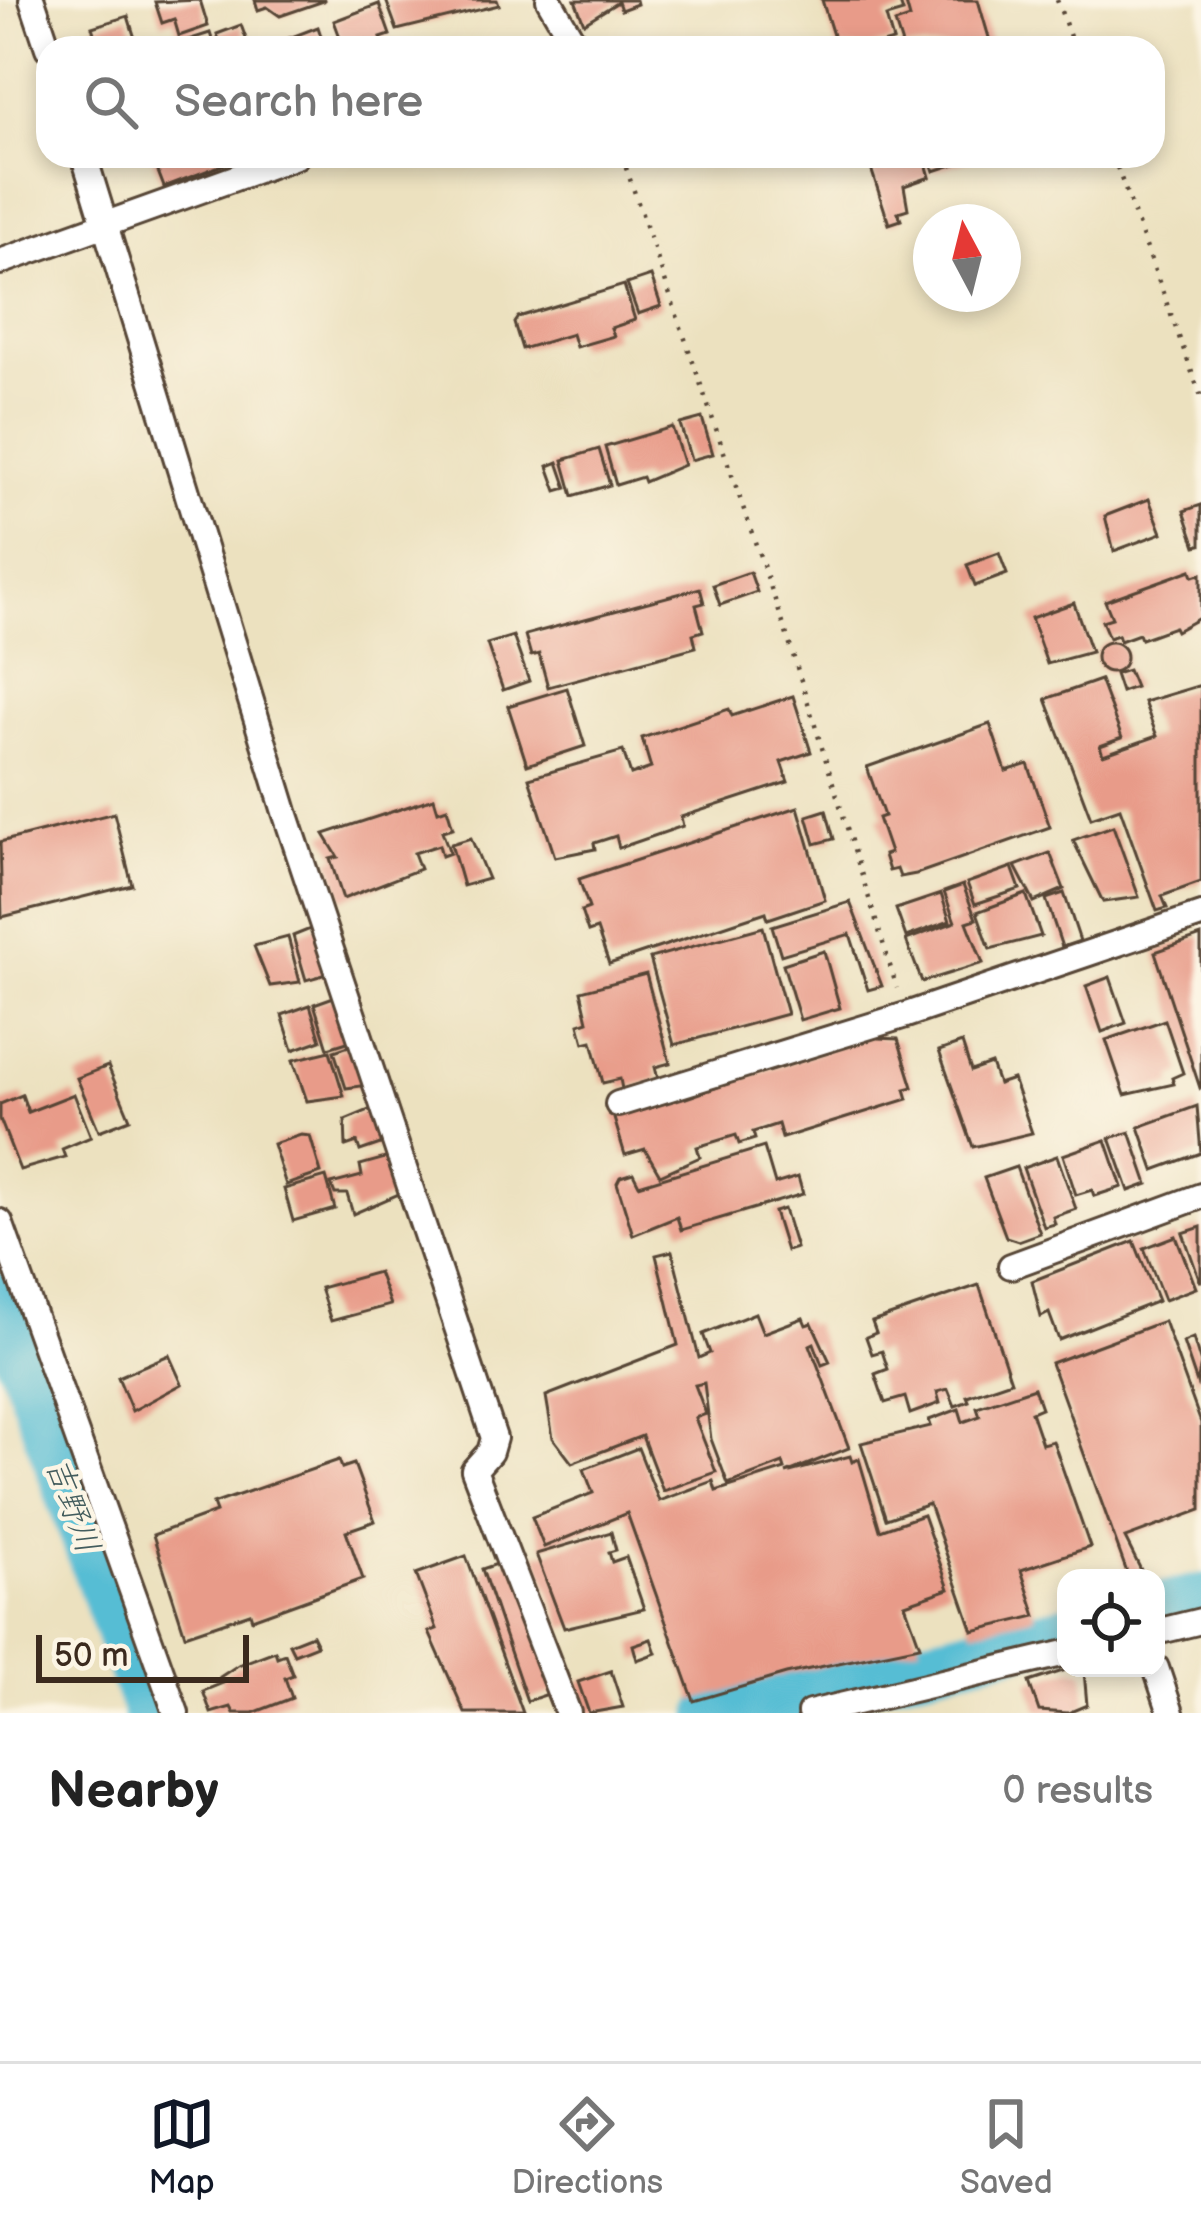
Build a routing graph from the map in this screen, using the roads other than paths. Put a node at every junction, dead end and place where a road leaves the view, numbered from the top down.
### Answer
1 (32, 0) edge
2 (549, 0) edge
3 (44, 36) edge
4 (570, 36) edge
5 (88, 168) edge
6 (261, 168) edge
7 (105, 221) junction
8 (0, 262) edge
9 (1201, 915) edge
10 (618, 1104) dead end
11 (1201, 1196) edge
12 (0, 1222) edge
13 (1011, 1266) dead end
14 (1201, 1621) edge
15 (1165, 1630) edge
16 (1057, 1655) edge
17 (1159, 1677) edge
18 (176, 1713) edge
19 (568, 1713) edge
20 (810, 1713) edge
21 (1171, 1713) edge

1 - 3 street
2 - 4 street
5 - 7 street
6 - 7 street
7 - 8 street
7 - 19 street
9 - 10 street
11 - 13 street
12 - 18 street
14 - 15 street
16 - 20 street
17 - 21 street

